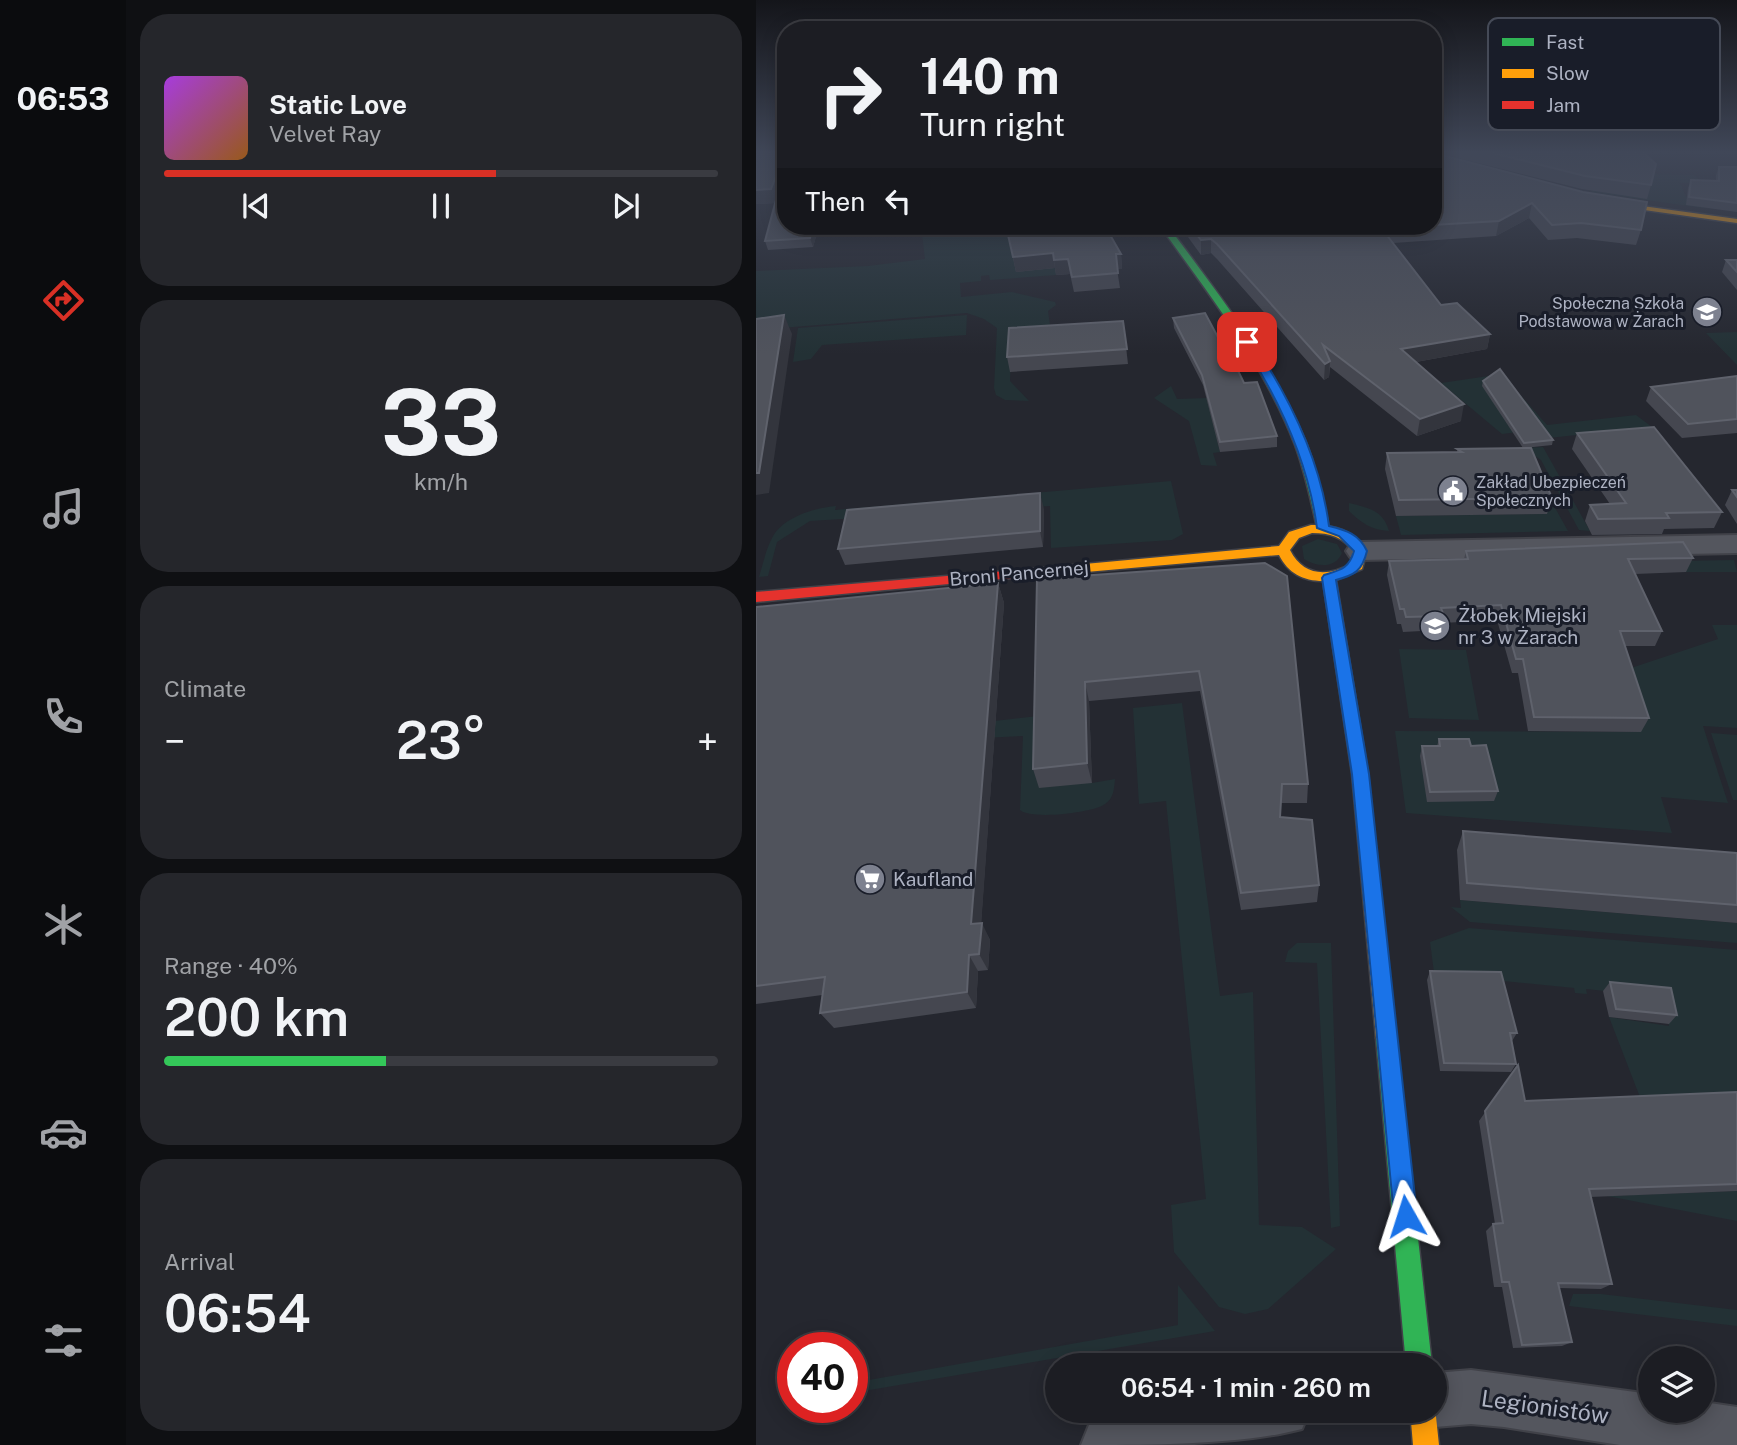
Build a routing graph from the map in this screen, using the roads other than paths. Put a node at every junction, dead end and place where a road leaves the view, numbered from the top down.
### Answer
1 (1170, 235) edge
2 (1323, 528) junction
3 (1737, 544) edge
4 (1283, 550) junction
5 (1360, 551) junction
6 (1329, 578) junction
7 (756, 597) edge
8 (1418, 1353) edge
9 (1447, 1399) edge
10 (1218, 1423) edge
11 (1424, 1423) edge
12 (1737, 1435) edge
13 (1109, 1445) edge
14 (1426, 1445) edge

1 - 2 street
2 - 4 street
2 - 5 street
3 - 5 street
4 - 6 street
4 - 7 street, Broni Pancernej
5 - 6 street
6 - 8 street
9 - 12 street, Legionistów
10 - 13 street
11 - 14 street

